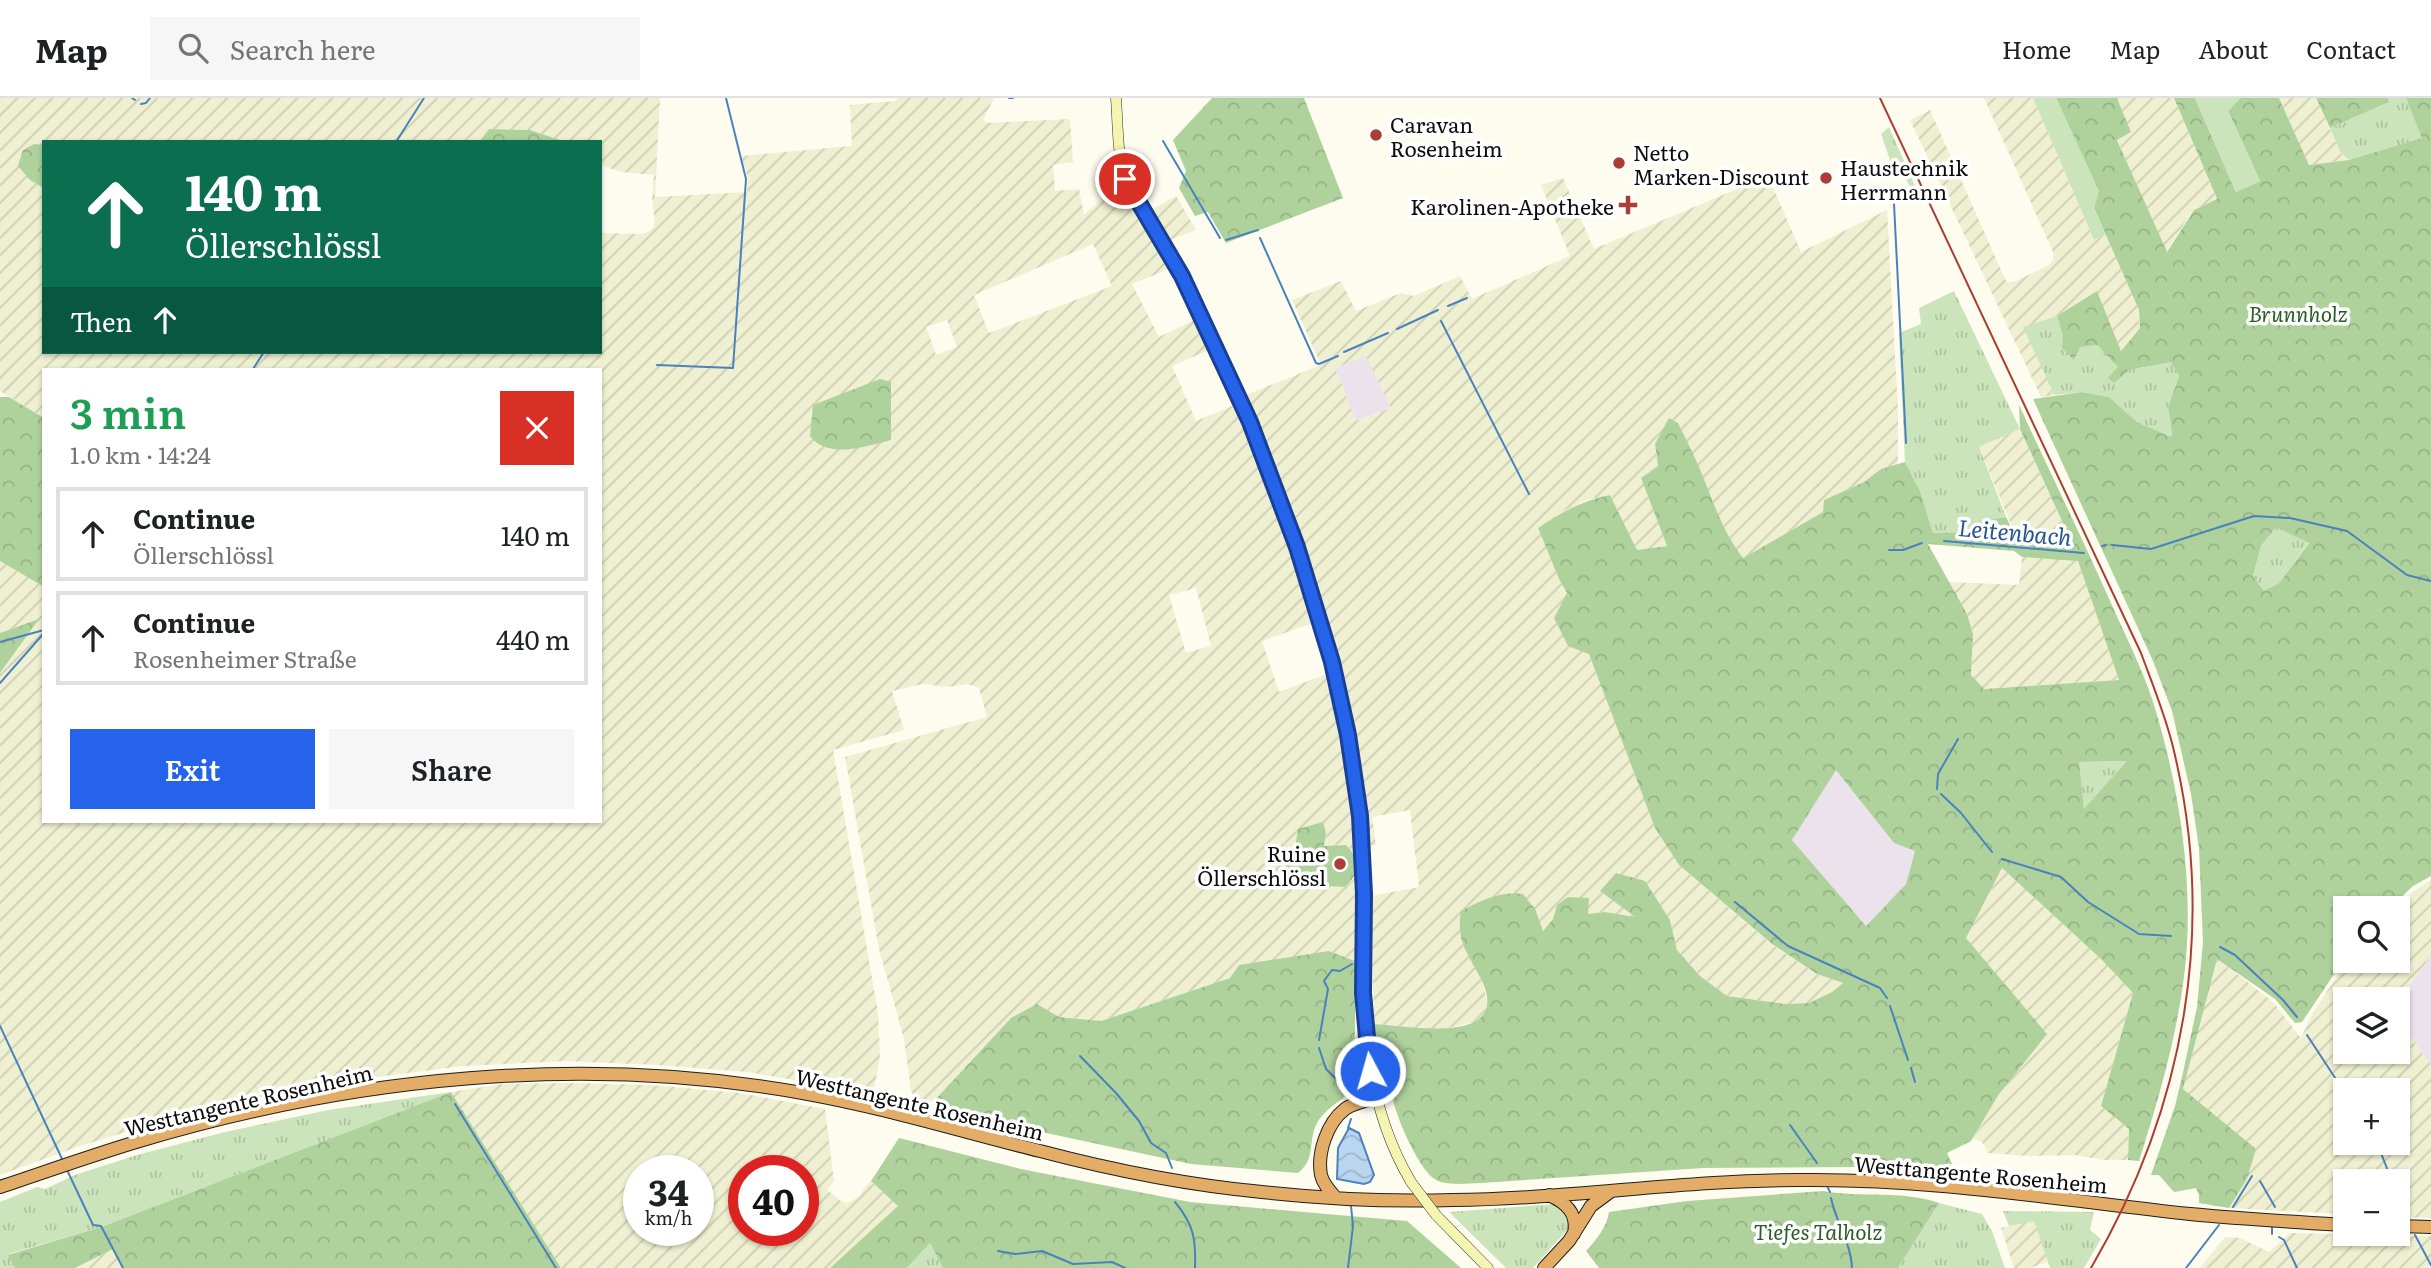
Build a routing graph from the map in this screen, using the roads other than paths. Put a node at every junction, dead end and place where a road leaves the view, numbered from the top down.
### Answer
1 (1116, 98) edge
2 (1376, 1098) junction
3 (1321, 1174) junction
4 (0, 1187) edge
5 (1613, 1190) junction
6 (1301, 1195) junction
7 (1548, 1195) junction
8 (1336, 1198) junction
9 (2333, 1224) edge
10 (2410, 1226) edge
11 (2431, 1227) edge
12 (1574, 1234) junction
13 (1488, 1268) edge
14 (1544, 1268) edge

1 - 2 street
2 - 3 highway
2 - 13 street, bridge
3 - 6 highway
3 - 8 highway
4 - 6 highway, Westtangente Rosenheim
5 - 7 highway, Westtangente Rosenheim
5 - 9 highway, Westtangente Rosenheim
5 - 12 highway
6 - 8 highway, Westtangente Rosenheim
7 - 8 highway, Westtangente Rosenheim
7 - 12 highway
10 - 11 highway
12 - 14 highway

